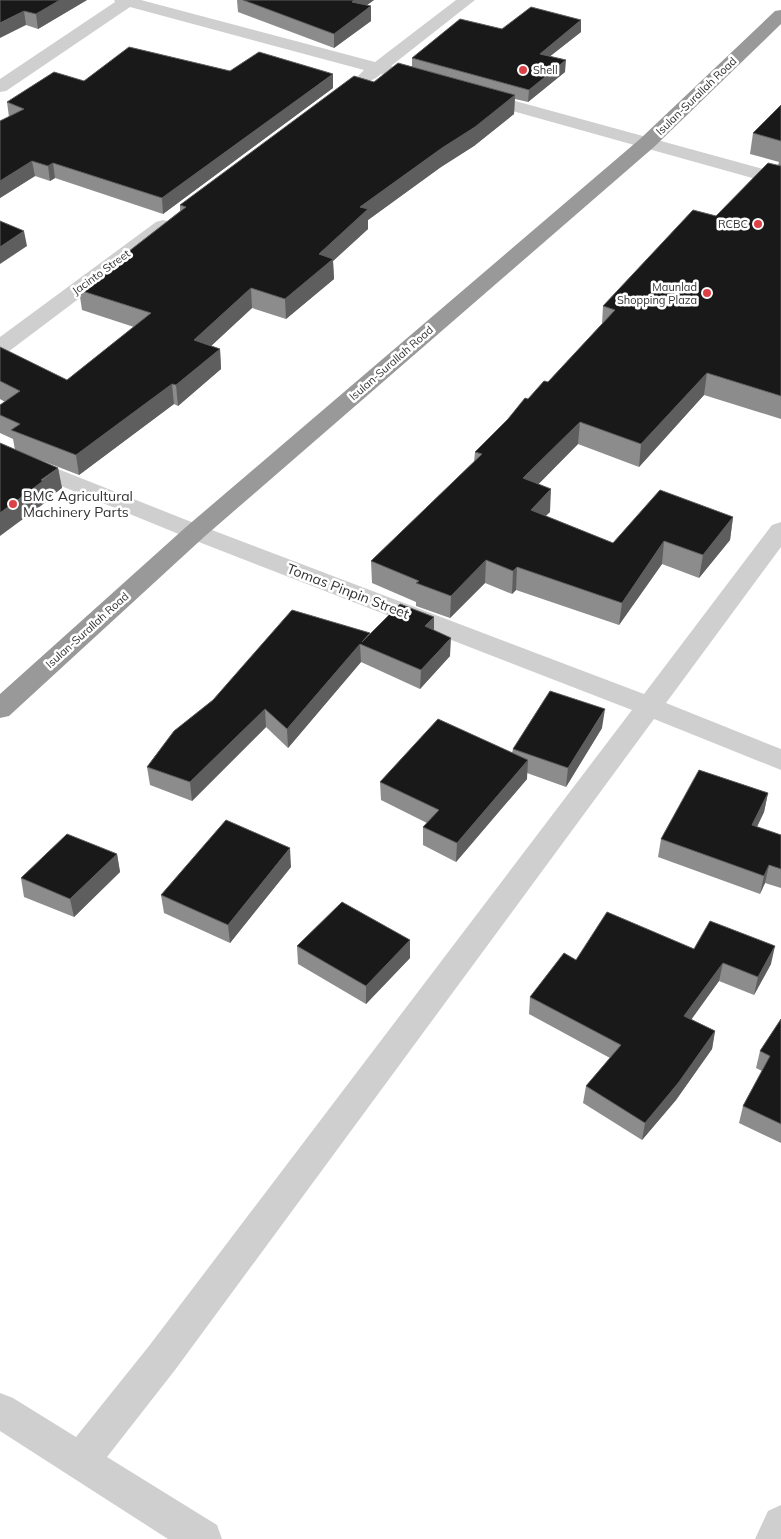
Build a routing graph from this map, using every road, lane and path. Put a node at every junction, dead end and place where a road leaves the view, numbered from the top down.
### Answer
1 (127, 0) edge
2 (467, 0) edge
3 (781, 16) edge
4 (378, 68) junction
5 (353, 86) edge
6 (443, 86) edge
7 (0, 87) edge
8 (461, 91) edge
9 (647, 143) junction
10 (781, 180) edge
11 (177, 216) edge
12 (0, 347) edge
13 (0, 453) edge
14 (781, 530) edge
15 (195, 532) junction
16 (649, 706) junction
17 (0, 709) edge
18 (781, 760) edge
19 (0, 1410) edge
20 (81, 1460) junction
21 (781, 1524) edge
22 (203, 1539) edge
23 (774, 1539) edge

1 - 4 street
1 - 7 street
2 - 4 street
3 - 9 highway, Isulan-Surallah Road
4 - 5 street
4 - 6 street
8 - 9 street
9 - 10 street
9 - 15 highway, Isulan-Surallah Road
11 - 12 street, Jacinto Street
13 - 15 street, Tomas Pinpin Street
14 - 16 street
15 - 16 street, Tomas Pinpin Street
15 - 17 highway, Isulan-Surallah Road
16 - 18 street, Tomas Pinpin Street
16 - 20 street
19 - 20 street
20 - 22 street
21 - 23 street

